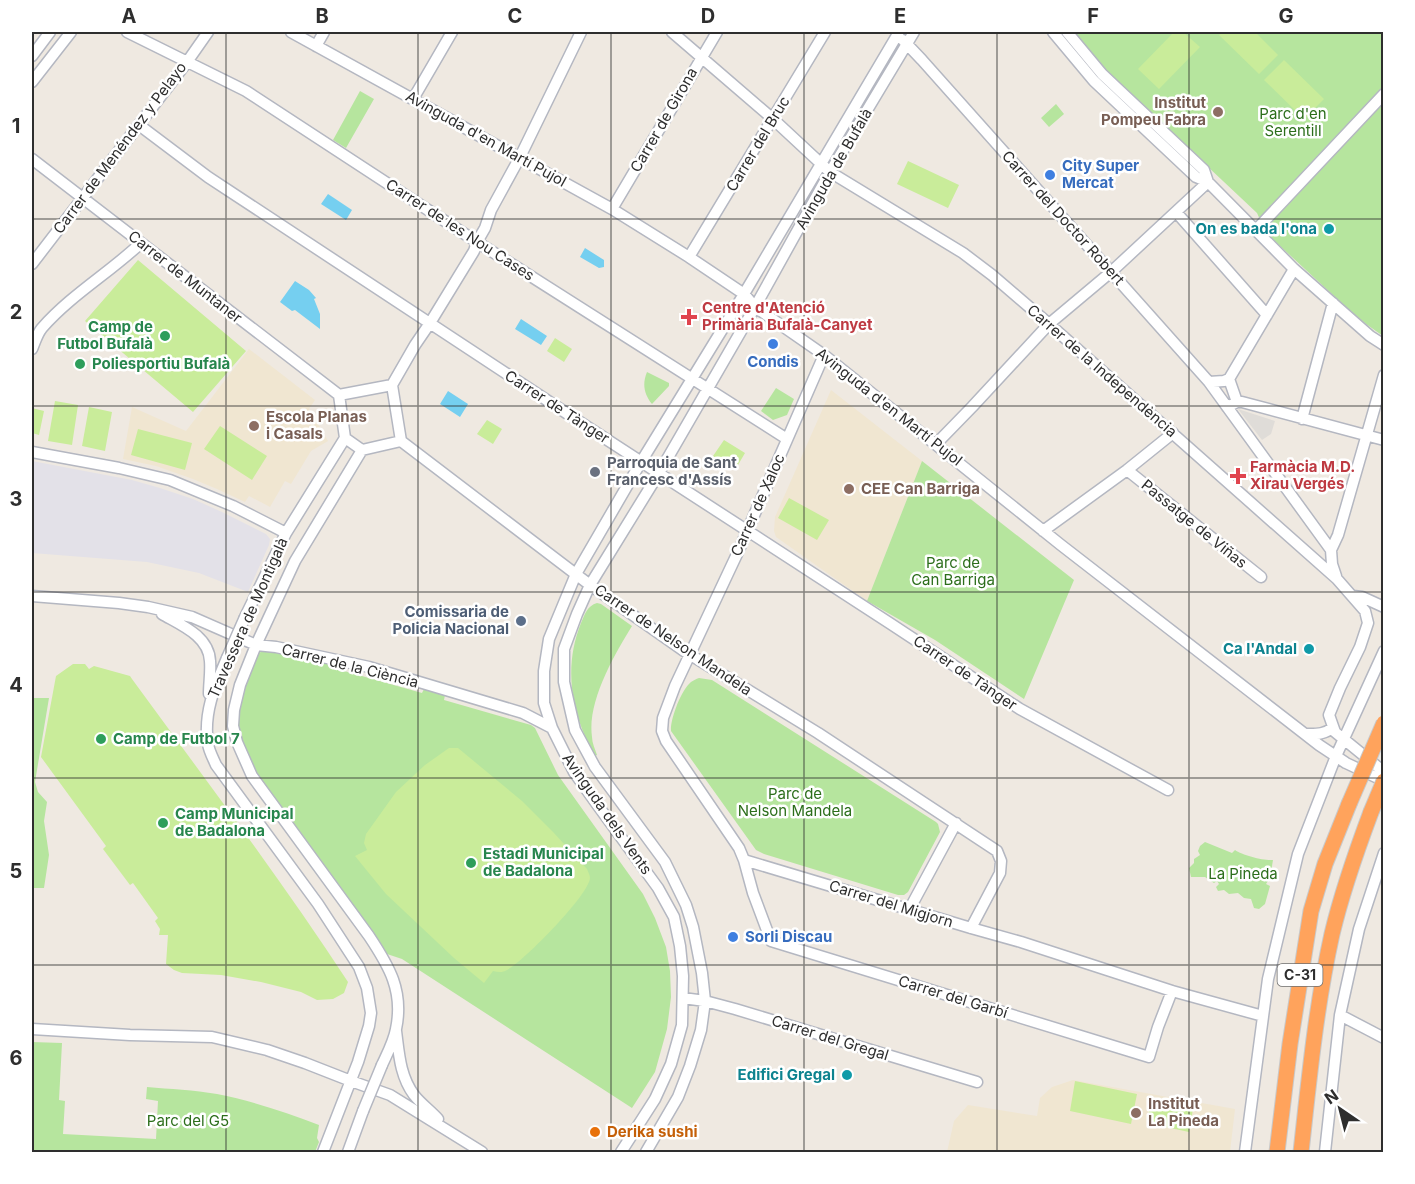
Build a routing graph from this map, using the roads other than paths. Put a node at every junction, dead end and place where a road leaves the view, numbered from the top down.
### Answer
1 (50, 32) edge
2 (70, 32) edge
3 (127, 32) edge
4 (208, 32) edge
5 (291, 32) edge
6 (324, 32) edge
7 (452, 32) edge
8 (581, 32) edge
9 (672, 32) edge
10 (717, 32) edge
11 (825, 32) edge
12 (897, 32) edge
13 (914, 32) edge
14 (1053, 32) edge
15 (1067, 32) edge
16 (907, 44) junction
17 (316, 46) junction
18 (32, 56) edge
19 (702, 57) junction
20 (187, 62) junction
21 (32, 82) edge
22 (1383, 94) edge
23 (413, 99) junction
24 (773, 119) junction
25 (139, 125) junction
26 (520, 157) junction
27 (32, 159) edge
28 (821, 163) junction
29 (830, 172) junction
30 (1208, 182) junction
31 (82, 197) junction
32 (612, 209) junction
33 (1176, 212) junction
34 (1256, 230) junction
35 (477, 242) junction
36 (141, 243) junction
37 (689, 256) junction
38 (32, 264) edge
39 (1294, 269) junction
40 (1111, 272) junction
41 (744, 294) junction
42 (1333, 303) junction
43 (755, 307) junction
44 (1267, 315) junction
45 (430, 323) junction
46 (1049, 324) junction
47 (1383, 345) edge
48 (32, 349) edge
49 (824, 355) junction
50 (1383, 375) edge
51 (691, 378) junction
52 (1229, 379) junction
53 (1209, 382) junction
54 (392, 385) junction
55 (708, 388) junction
56 (339, 395) junction
57 (1232, 404) junction
58 (1302, 419) junction
59 (1173, 433) junction
60 (1367, 436) junction
61 (345, 438) junction
62 (787, 439) junction
63 (1383, 440) edge
64 (401, 441) junction
65 (936, 444) junction
66 (362, 450) junction
67 (32, 452) edge
68 (641, 462) junction
69 (1127, 470) junction
70 (658, 473) junction
71 (747, 530) junction
72 (1043, 531) junction
73 (286, 533) junction
74 (1330, 550) junction
75 (576, 574) junction
76 (1261, 577) dead end
77 (1337, 579) junction
78 (590, 585) junction
79 (32, 596) edge
80 (1353, 596) junction
81 (148, 607) junction
82 (1383, 607) edge
83 (256, 645) junction
84 (1383, 651) edge
85 (689, 654) junction
86 (209, 703) junction
87 (1383, 723) edge
88 (1332, 727) junction
89 (552, 728) junction
90 (1304, 734) junction
91 (1344, 739) junction
92 (1336, 756) junction
93 (1383, 772) edge
94 (1383, 781) edge
95 (1168, 790) dead end
96 (956, 823) junction
97 (1383, 853) edge
98 (744, 860) junction
99 (909, 910) junction
100 (971, 928) junction
101 (1172, 991) junction
102 (682, 998) junction
103 (705, 1001) junction
104 (1340, 1015) junction
105 (1263, 1016) junction
106 (32, 1029) edge
107 (396, 1031) junction
108 (1383, 1038) edge
109 (351, 1081) junction
110 (976, 1082) dead end
111 (448, 1130) junction
112 (323, 1152) edge
113 (348, 1152) edge
114 (482, 1152) edge
115 (621, 1152) edge
116 (646, 1152) edge
117 (1245, 1152) edge
118 (1276, 1152) edge
119 (1301, 1152) edge
120 (1325, 1152) edge

1 - 18 street
2 - 21 street
3 - 20 street, Carrer de les Nou Cases
4 - 20 street, Carrer de Menéndez y Pelayo
5 - 17 street, Avinguda d'en Martí Pujol
6 - 17 street
7 - 23 street
8 - 26 street
9 - 19 street, Carrer de la Independència
10 - 19 street, Carrer de Girona
11 - 24 street, Carrer del Bruc
12 - 16 street, Carrer del Doctor Robert
12 - 28 street, Avinguda de Bufalà
13 - 16 street, Avinguda de Bufalà
14 - 30 street
15 - 30 street
16 - 29 street, Avinguda de Bufalà
16 - 40 street, Carrer del Doctor Robert
17 - 23 street, Avinguda d'en Martí Pujol
19 - 24 street, Carrer de la Independència
19 - 32 street, Carrer de Girona
20 - 25 street, Carrer de Menéndez y Pelayo
20 - 35 street, Carrer de les Nou Cases
22 - 34 street
23 - 26 street, Avinguda d'en Martí Pujol
24 - 28 street, Carrer de la Independència
24 - 37 street, Carrer del Bruc
25 - 31 street, Carrer de Menéndez y Pelayo
25 - 45 street, Carrer de Tànger
26 - 32 street, Avinguda d'en Martí Pujol
26 - 35 street
27 - 31 street, Carrer de Muntaner
28 - 29 street, Carrer de la Independència
28 - 41 street, Avinguda de Bufalà
29 - 43 street, Avinguda de Bufalà
29 - 46 street, Carrer de la Independència
30 - 33 street
30 - 34 street
31 - 36 street, Carrer de Muntaner
31 - 38 street, Carrer de Menéndez y Pelayo
32 - 37 street, Avinguda d'en Martí Pujol
33 - 40 street
33 - 44 street
34 - 39 street
35 - 45 street
35 - 51 street, Carrer de les Nou Cases
36 - 48 street
36 - 56 street, Carrer de Muntaner
37 - 41 street, Avinguda d'en Martí Pujol
39 - 42 street
39 - 44 street
40 - 46 street
40 - 53 street, Carrer del Doctor Robert
41 - 43 street, Avinguda d'en Martí Pujol
41 - 51 street, Avinguda dels Vents
42 - 47 street
42 - 58 street
43 - 49 street, Avinguda d'en Martí Pujol
43 - 55 street, Avinguda dels Vents
44 - 52 street
45 - 54 street
45 - 68 street, Carrer de Tànger
46 - 59 street, Carrer de la Independència
46 - 65 street
49 - 62 street, Carrer de Xaloc
49 - 65 street, Avinguda d'en Martí Pujol
50 - 60 street
51 - 55 street, Carrer de les Nou Cases
51 - 68 street, Avinguda dels Vents
52 - 53 street
52 - 57 street
53 - 57 street, Carrer del Doctor Robert
54 - 56 street
54 - 64 street
55 - 62 street, Carrer de les Nou Cases
55 - 70 street, Avinguda dels Vents
56 - 61 street
57 - 58 street
57 - 74 street, Carrer del Doctor Robert
58 - 60 street
59 - 69 street
59 - 77 street, Carrer de la Independència
60 - 63 street
60 - 74 street
61 - 66 street
61 - 73 street, Travessera de Montigalà
62 - 71 street, Carrer de Xaloc
64 - 66 street
64 - 75 street, Carrer de Nelson Mandela
65 - 72 street, Avinguda d'en Martí Pujol
66 - 83 street, Travessera de Montigalà
67 - 73 street
68 - 70 street, Carrer de Tànger
68 - 75 street, Avinguda dels Vents
69 - 72 street
69 - 76 street, Passatge de Viñas
70 - 71 street, Carrer de Tànger
70 - 78 street, Avinguda dels Vents
71 - 85 street, Carrer de Xaloc
71 - 95 street, Carrer de Tànger
72 - 90 street, Avinguda d'en Martí Pujol
73 - 86 street, Travessera de Montigalà, bridge
74 - 77 street
75 - 78 street, Carrer de Nelson Mandela
75 - 89 street, Avinguda dels Vents
77 - 80 street, Carrer de la Independència
78 - 85 street, Carrer de Nelson Mandela
78 - 103 street, Avinguda dels Vents
79 - 81 street, Carrer de la Ciència
80 - 82 street
80 - 88 street, Carrer de la Independència
81 - 83 street, Carrer de la Ciència
81 - 86 street, Carrer de la Ciència
83 - 89 street, Carrer de la Ciència
83 - 107 street, Travessera de Montigalà
84 - 91 street
85 - 96 street, Carrer de Nelson Mandela
85 - 98 street
86 - 109 street, Travessera de Montigalà
87 - 118 highway, C-31, bridge
88 - 90 street
88 - 91 street
89 - 102 street, Avinguda dels Vents
90 - 92 street, Avinguda d'en Martí Pujol
91 - 92 street
91 - 93 street
92 - 94 street, Avinguda d'en Martí Pujol
92 - 105 street
94 - 119 highway, C-31, bridge
96 - 99 street
96 - 100 street, Carrer de Nelson Mandela
97 - 104 street
98 - 99 street, Carrer del Migjorn
98 - 101 street, Carrer del Garbí
99 - 100 street, Carrer del Migjorn
100 - 101 street, Carrer del Migjorn
101 - 105 street, Carrer del Migjorn
102 - 103 street, Carrer del Gregal
102 - 115 street, Avinguda dels Vents
103 - 110 street, Carrer del Gregal
103 - 116 street, Avinguda dels Vents
104 - 108 street
104 - 120 street
105 - 117 street
106 - 109 street
107 - 111 street
107 - 113 street, Travessera de Montigalà, bridge
109 - 111 street
109 - 112 street, Travessera de Montigalà
111 - 114 street

